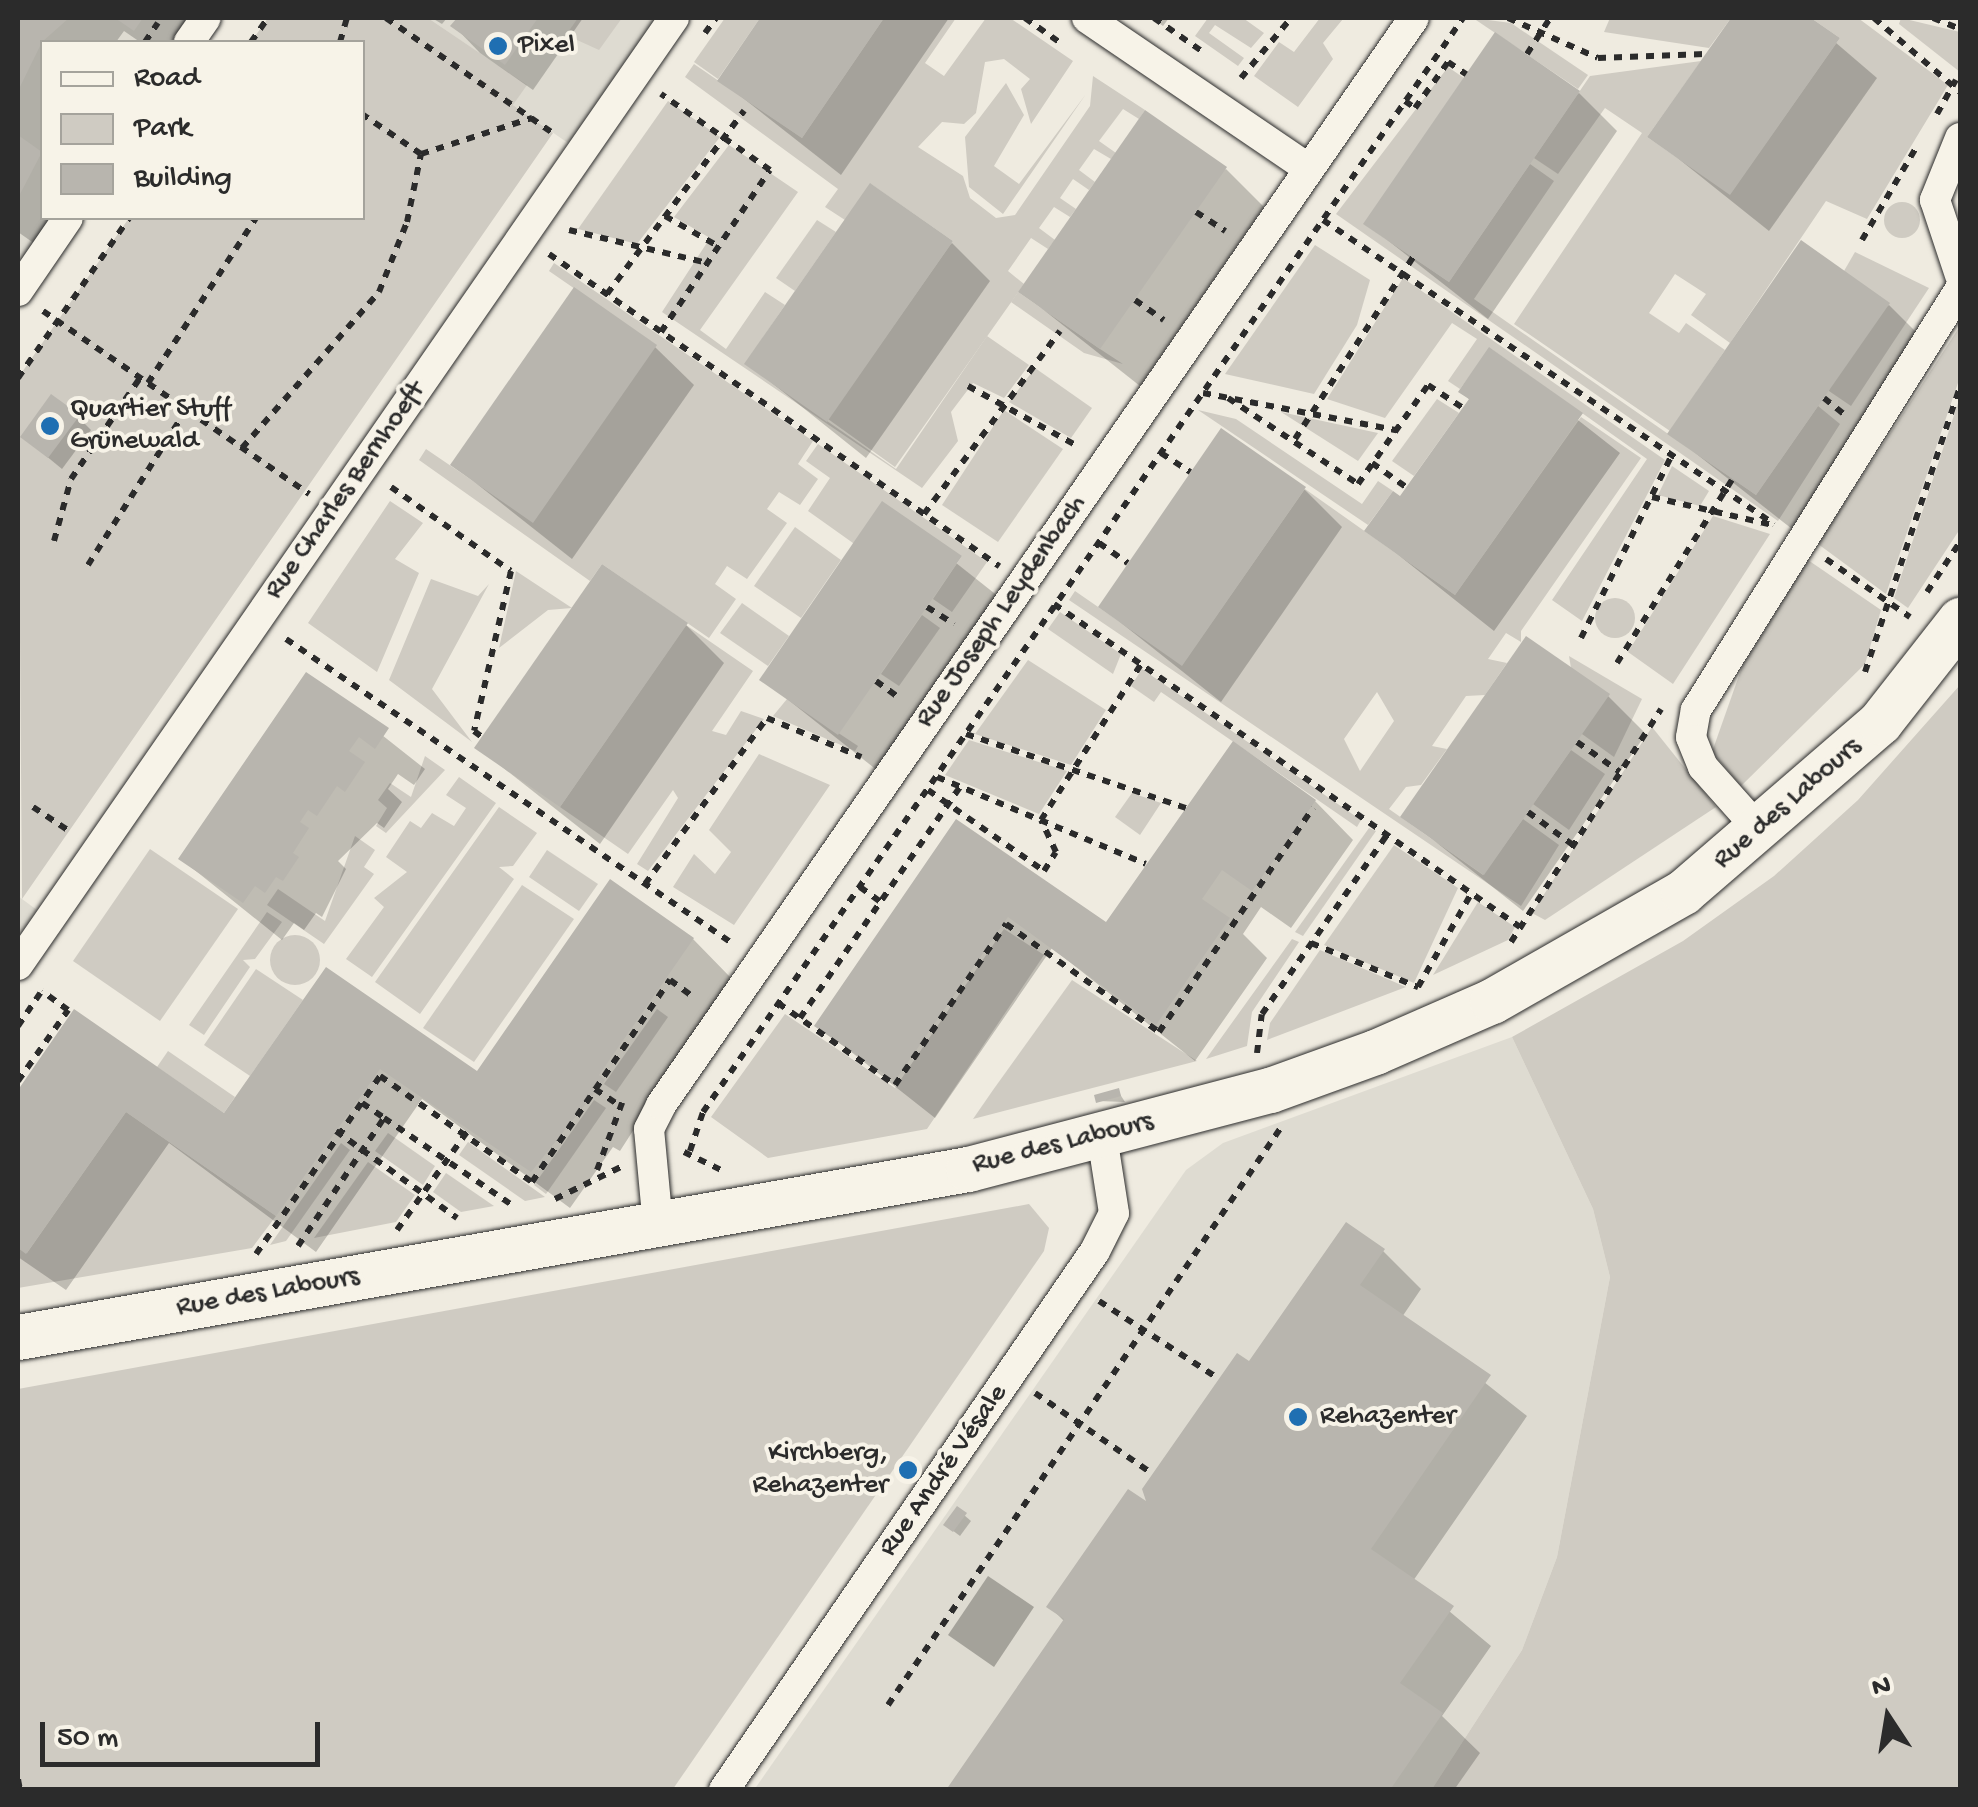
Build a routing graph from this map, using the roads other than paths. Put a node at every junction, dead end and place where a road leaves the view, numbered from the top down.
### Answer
1 (206, 18) edge
2 (674, 18) edge
3 (1087, 18) edge
4 (1414, 18) edge
5 (190, 40) edge
6 (1960, 138) edge
7 (1308, 169) junction
8 (67, 220) edge
9 (1960, 275) edge
10 (1960, 289) edge
11 (24, 297) edge
12 (1960, 620) edge
13 (1761, 832) junction
14 (18, 965) edge
15 (1102, 1136) junction
16 (658, 1226) junction
17 (18, 1337) edge
18 (724, 1790) edge

1 - 5 street
2 - 14 street, Rue Charles Bernhoeft
3 - 7 street
4 - 7 street, Rue Joseph Leydenbach
6 - 9 street
7 - 16 street, Rue Joseph Leydenbach
8 - 11 street
10 - 13 street
12 - 13 main road, Rue des Labours
13 - 15 main road, Rue des Labours
15 - 16 main road, Rue des Labours
15 - 18 street, Rue André Vésale
16 - 17 main road, Rue des Labours

